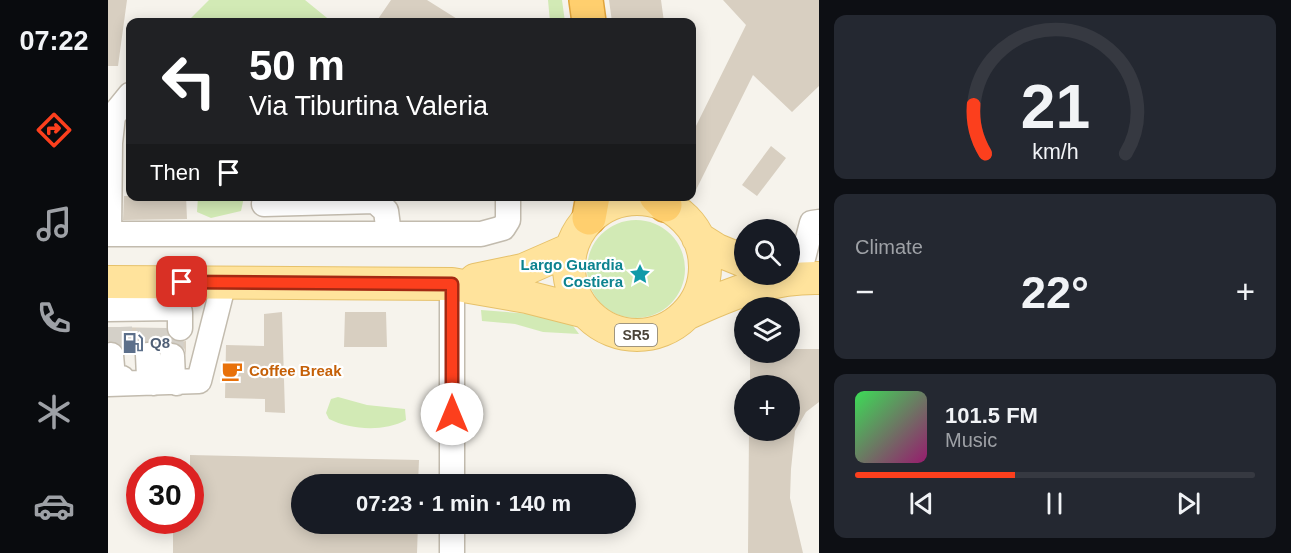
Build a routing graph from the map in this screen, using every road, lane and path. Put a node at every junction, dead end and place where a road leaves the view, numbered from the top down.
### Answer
1 (571, 0) edge
2 (586, 0) edge
3 (573, 18) edge
4 (588, 18) edge
5 (126, 100) edge
6 (268, 201) edge
7 (385, 201) edge
8 (508, 201) edge
9 (623, 201) edge
10 (661, 201) edge
11 (109, 203) edge
12 (591, 207) edge
13 (816, 218) edge
14 (241, 233) junction
15 (109, 234) edge
16 (388, 234) junction
17 (698, 238) junction
18 (571, 249) junction
19 (734, 257) edge
20 (801, 277) edge
21 (224, 282) junction
22 (452, 284) junction
23 (137, 312) edge
24 (586, 312) junction
25 (686, 314) junction
26 (115, 376) edge
27 (452, 474) edge
28 (452, 534) edge
29 (452, 553) edge

1 - 3 highway
2 - 4 highway
5 - 11 street
6 - 14 street
7 - 16 street
8 - 16 street
9 - 12 main road, SR5
10 - 17 main road, SR5
11 - 15 street
12 - 18 main road, SR5
13 - 20 street
14 - 15 street
14 - 16 street
17 - 19 main road, SR5
17 - 25 main road, SR5
18 - 22 main road, SR5
18 - 24 main road, SR5
20 - 25 main road, SR5
21 - 22 main road, SR5
21 - 23 main road, SR5
21 - 26 street
22 - 24 main road, SR5
22 - 27 street
24 - 25 main road, SR5
28 - 29 street

